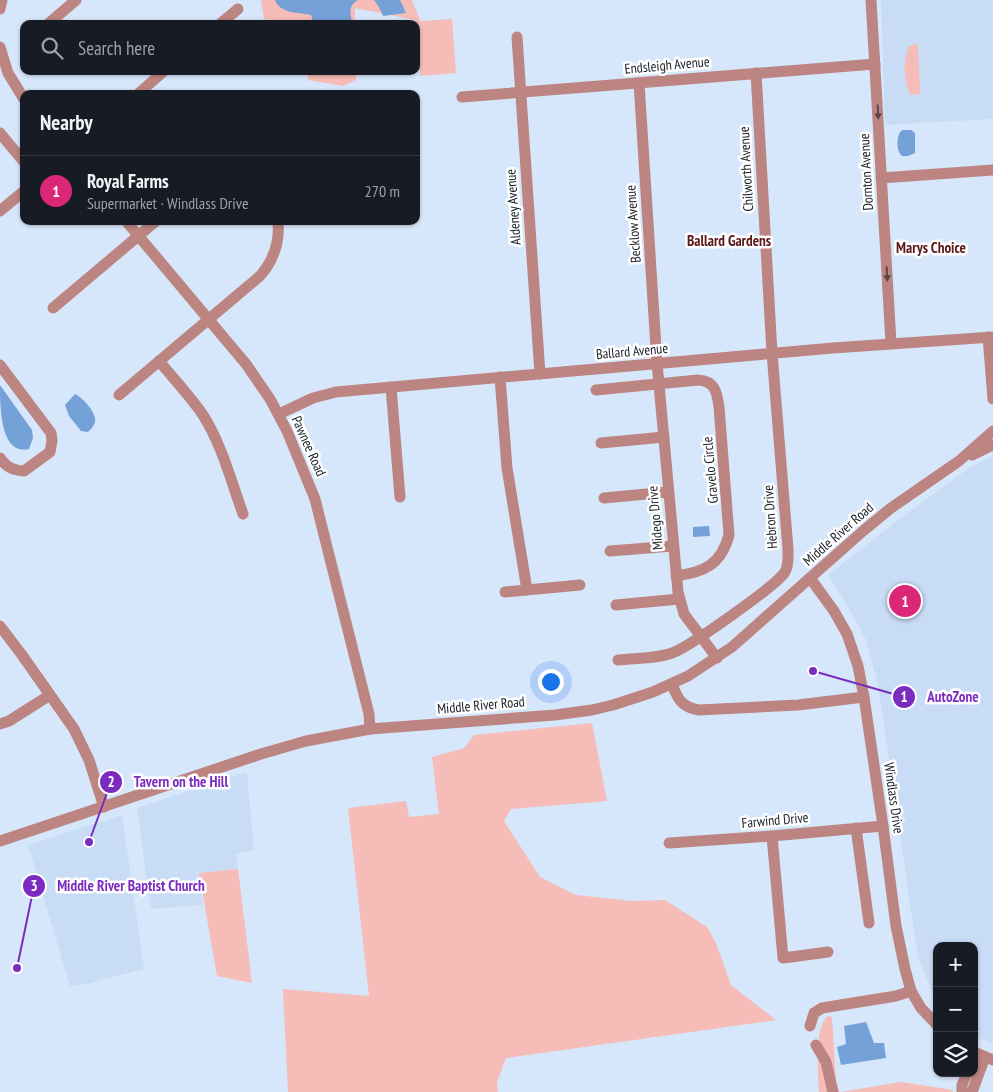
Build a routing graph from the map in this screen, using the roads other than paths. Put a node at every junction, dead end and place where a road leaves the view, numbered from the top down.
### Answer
1 (2, 0) edge
2 (76, 0) edge
3 (871, 0) edge
4 (0, 9) edge
5 (238, 9) dead end
6 (53, 20) edge
7 (225, 20) edge
8 (517, 37) dead end
9 (0, 47) edge
10 (875, 64) junction
11 (756, 73) junction
12 (159, 75) edge
13 (639, 83) junction
14 (143, 90) edge
15 (20, 92) edge
16 (521, 92) junction
17 (462, 97) dead end
18 (0, 133) edge
19 (20, 157) edge
20 (993, 170) edge
21 (881, 178) junction
22 (20, 194) edge
23 (0, 211) edge
24 (129, 225) edge
25 (151, 225) edge
26 (278, 225) edge
27 (139, 236) junction
28 (53, 308) dead end
29 (209, 320) junction
30 (990, 337) edge
31 (891, 343) junction
32 (772, 353) junction
33 (159, 361) junction
34 (657, 363) junction
35 (0, 365) edge
36 (540, 374) junction
37 (500, 378) junction
38 (659, 384) junction
39 (391, 387) junction
40 (596, 390) dead end
41 (119, 395) dead end
42 (993, 399) edge
43 (279, 414) junction
44 (993, 431) edge
45 (664, 437) junction
46 (601, 443) dead end
47 (993, 445) edge
48 (0, 458) edge
49 (959, 461) junction
50 (668, 492) junction
51 (400, 497) dead end
52 (604, 498) dead end
53 (243, 514) dead end
54 (673, 546) junction
55 (610, 552) dead end
56 (676, 576) junction
57 (810, 578) junction
58 (580, 585) dead end
59 (527, 590) junction
60 (505, 592) dead end
61 (679, 599) junction
62 (616, 605) dead end
63 (0, 626) edge
64 (700, 636) junction
65 (717, 658) junction
66 (618, 660) dead end
67 (672, 684) junction
68 (50, 695) junction
69 (864, 697) junction
70 (0, 724) edge
71 (370, 729) junction
72 (104, 807) junction
73 (883, 826) junction
74 (856, 828) junction
75 (772, 836) junction
76 (0, 840) edge
77 (669, 843) dead end
78 (869, 923) dead end
79 (828, 952) dead end
80 (911, 991) junction
81 (933, 1021) edge
82 (810, 1026) dead end
83 (816, 1045) dead end
84 (980, 1056) edge
85 (965, 1077) edge
86 (833, 1092) edge
87 (962, 1092) edge
88 (972, 1092) edge

1 - 4 street
2 - 6 street
3 - 10 street, Dornton Avenue
5 - 7 street
8 - 16 street, Aldeney Avenue
9 - 15 street
10 - 11 street, Endsleigh Avenue
10 -> 21 street, Dornton Avenue
11 - 13 street, Endsleigh Avenue
11 - 32 street, Chilworth Avenue
12 - 14 street
13 - 16 street, Endsleigh Avenue
13 - 34 street, Becklow Avenue
16 - 17 street, Endsleigh Avenue
16 - 36 street, Aldeney Avenue
18 - 19 street
20 - 21 street
21 -> 31 street, Dornton Avenue
22 - 23 street
24 - 27 street, Pawnee Road
25 - 27 street
26 - 29 street
27 - 28 street
27 - 29 street, Pawnee Road
29 - 33 street
29 - 43 street, Pawnee Road
30 - 31 street, Ballard Avenue
30 - 42 street
31 - 32 street, Ballard Avenue
32 - 34 street, Ballard Avenue
32 - 64 street, Hebron Drive
33 - 41 street
33 - 53 street
34 - 36 street, Ballard Avenue
34 - 38 street, Midego Drive
35 - 48 street
36 - 37 street, Ballard Avenue
37 - 39 street, Ballard Avenue
37 - 59 street
38 - 40 street, Gravelo Circle
38 - 45 street, Midego Drive
38 - 56 street, Gravelo Circle
39 - 43 street, Ballard Avenue
39 - 51 street
43 - 71 street, Pawnee Road
44 - 49 street, Middle River Road
45 - 46 street
45 - 50 street, Midego Drive
47 - 49 street, Middle River Road
49 - 57 street, Middle River Road
50 - 52 street
50 - 54 street, Midego Drive
54 - 55 street
54 - 56 street, Midego Drive
56 - 61 street, Midego Drive
57 - 65 street, Middle River Road
57 - 69 street, Windlass Drive
58 - 59 street
59 - 60 street
61 - 62 street
61 - 64 street, Midego Drive
63 - 68 street
64 - 65 street, Midego Drive
64 - 66 street, Hebron Drive
65 - 67 street, Middle River Road
67 - 69 street
67 - 71 street, Middle River Road
68 - 70 street
68 - 72 street
69 - 73 street, Windlass Drive
71 - 72 street, Middle River Road
72 - 76 street, Middle River Road
73 - 74 street, Farwind Drive
73 - 80 street, Windlass Drive
74 - 75 street, Farwind Drive
74 - 78 street
75 - 77 street, Farwind Drive
75 - 79 street
80 - 81 street, Windlass Drive
80 - 82 street
83 - 86 street
84 - 88 street
85 - 87 street

